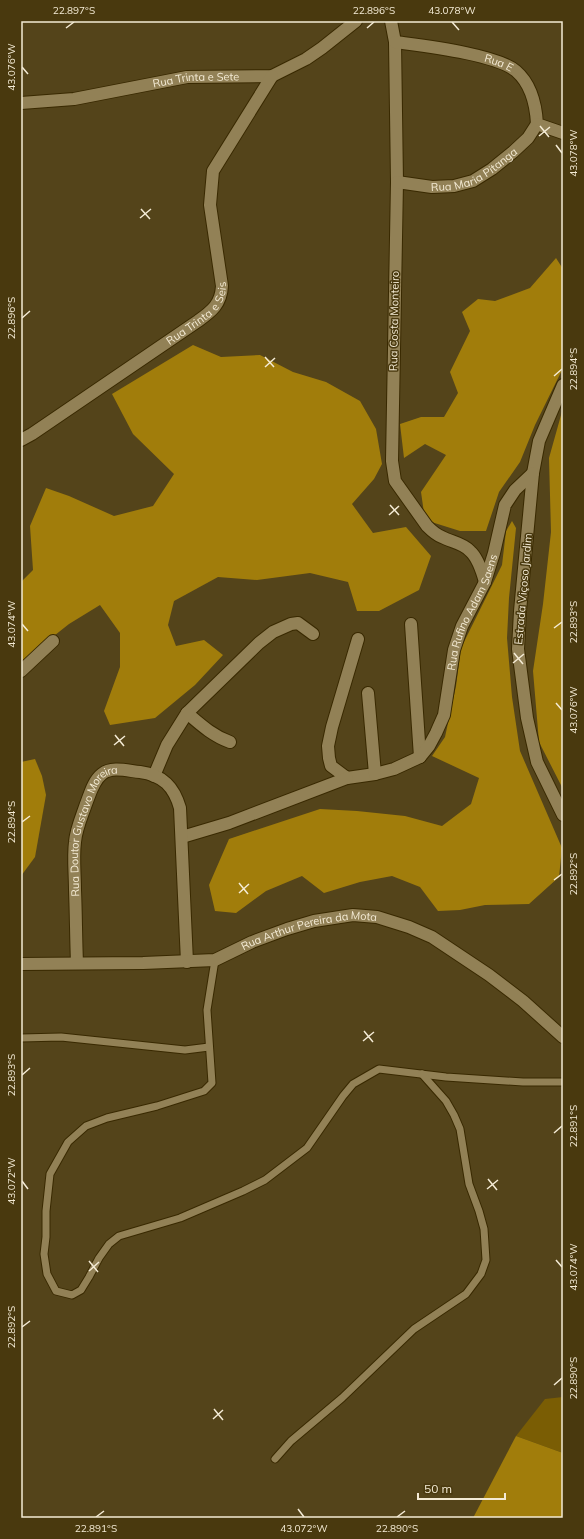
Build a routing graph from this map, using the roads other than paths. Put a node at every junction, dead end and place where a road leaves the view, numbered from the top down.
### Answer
1 (356, 21) edge
2 (391, 21) edge
3 (395, 42) junction
4 (272, 76) junction
5 (21, 103) edge
6 (537, 124) junction
7 (563, 132) edge
8 (397, 182) junction
9 (563, 385) edge
10 (21, 440) edge
11 (533, 473) junction
12 (485, 582) junction
13 (411, 624) dead end
14 (313, 634) dead end
15 (358, 639) dead end
16 (53, 641) dead end
17 (21, 670) edge
18 (368, 693) dead end
19 (187, 713) junction
20 (230, 742) dead end
21 (420, 757) junction
22 (375, 774) junction
23 (154, 776) junction
24 (347, 778) junction
25 (563, 815) edge
26 (182, 837) junction
27 (215, 960) junction
28 (187, 962) junction
29 (77, 963) junction
30 (21, 964) edge
31 (563, 1037) edge
32 (21, 1038) edge
33 (209, 1047) junction
34 (422, 1074) junction
35 (563, 1082) edge
36 (275, 1459) dead end

1 - 4 street, Rua Trinta e Sete
2 - 3 street, Rua Costa Monteiro
3 - 6 street, Rua E
3 - 8 street, Rua Costa Monteiro
4 - 5 street, Rua Trinta e Sete
4 - 10 street, Rua Trinta e Seis
6 - 7 street
6 - 8 street, Rua Maria Pitanga
8 - 12 street, Rua Costa Monteiro
9 - 11 street, Estrada Viçoso Jardim
11 - 12 street, Rua Rufino Adam Saens
11 - 25 street, Estrada Viçoso Jardim
12 - 21 street, Rua Rufino Adam Saens
13 - 21 street
14 - 19 street
15 - 24 street
16 - 17 street
18 - 22 street
19 - 20 street
19 - 23 street
21 - 22 street
22 - 24 street
23 - 26 street, Rua Doutor Gustavo Moreira
23 - 29 street, Rua Doutor Gustavo Moreira
24 - 26 street
26 - 28 street, Rua Doutor Gustavo Moreira
27 - 28 street, Rua Arthur Pereira da Mota
27 - 31 street, Rua Arthur Pereira da Mota
27 - 33 lane
28 - 29 street, Rua Arthur Pereira da Mota
29 - 30 street, Rua Arthur Pereira da Mota
32 - 33 lane
33 - 34 lane
34 - 35 lane
34 - 36 lane

